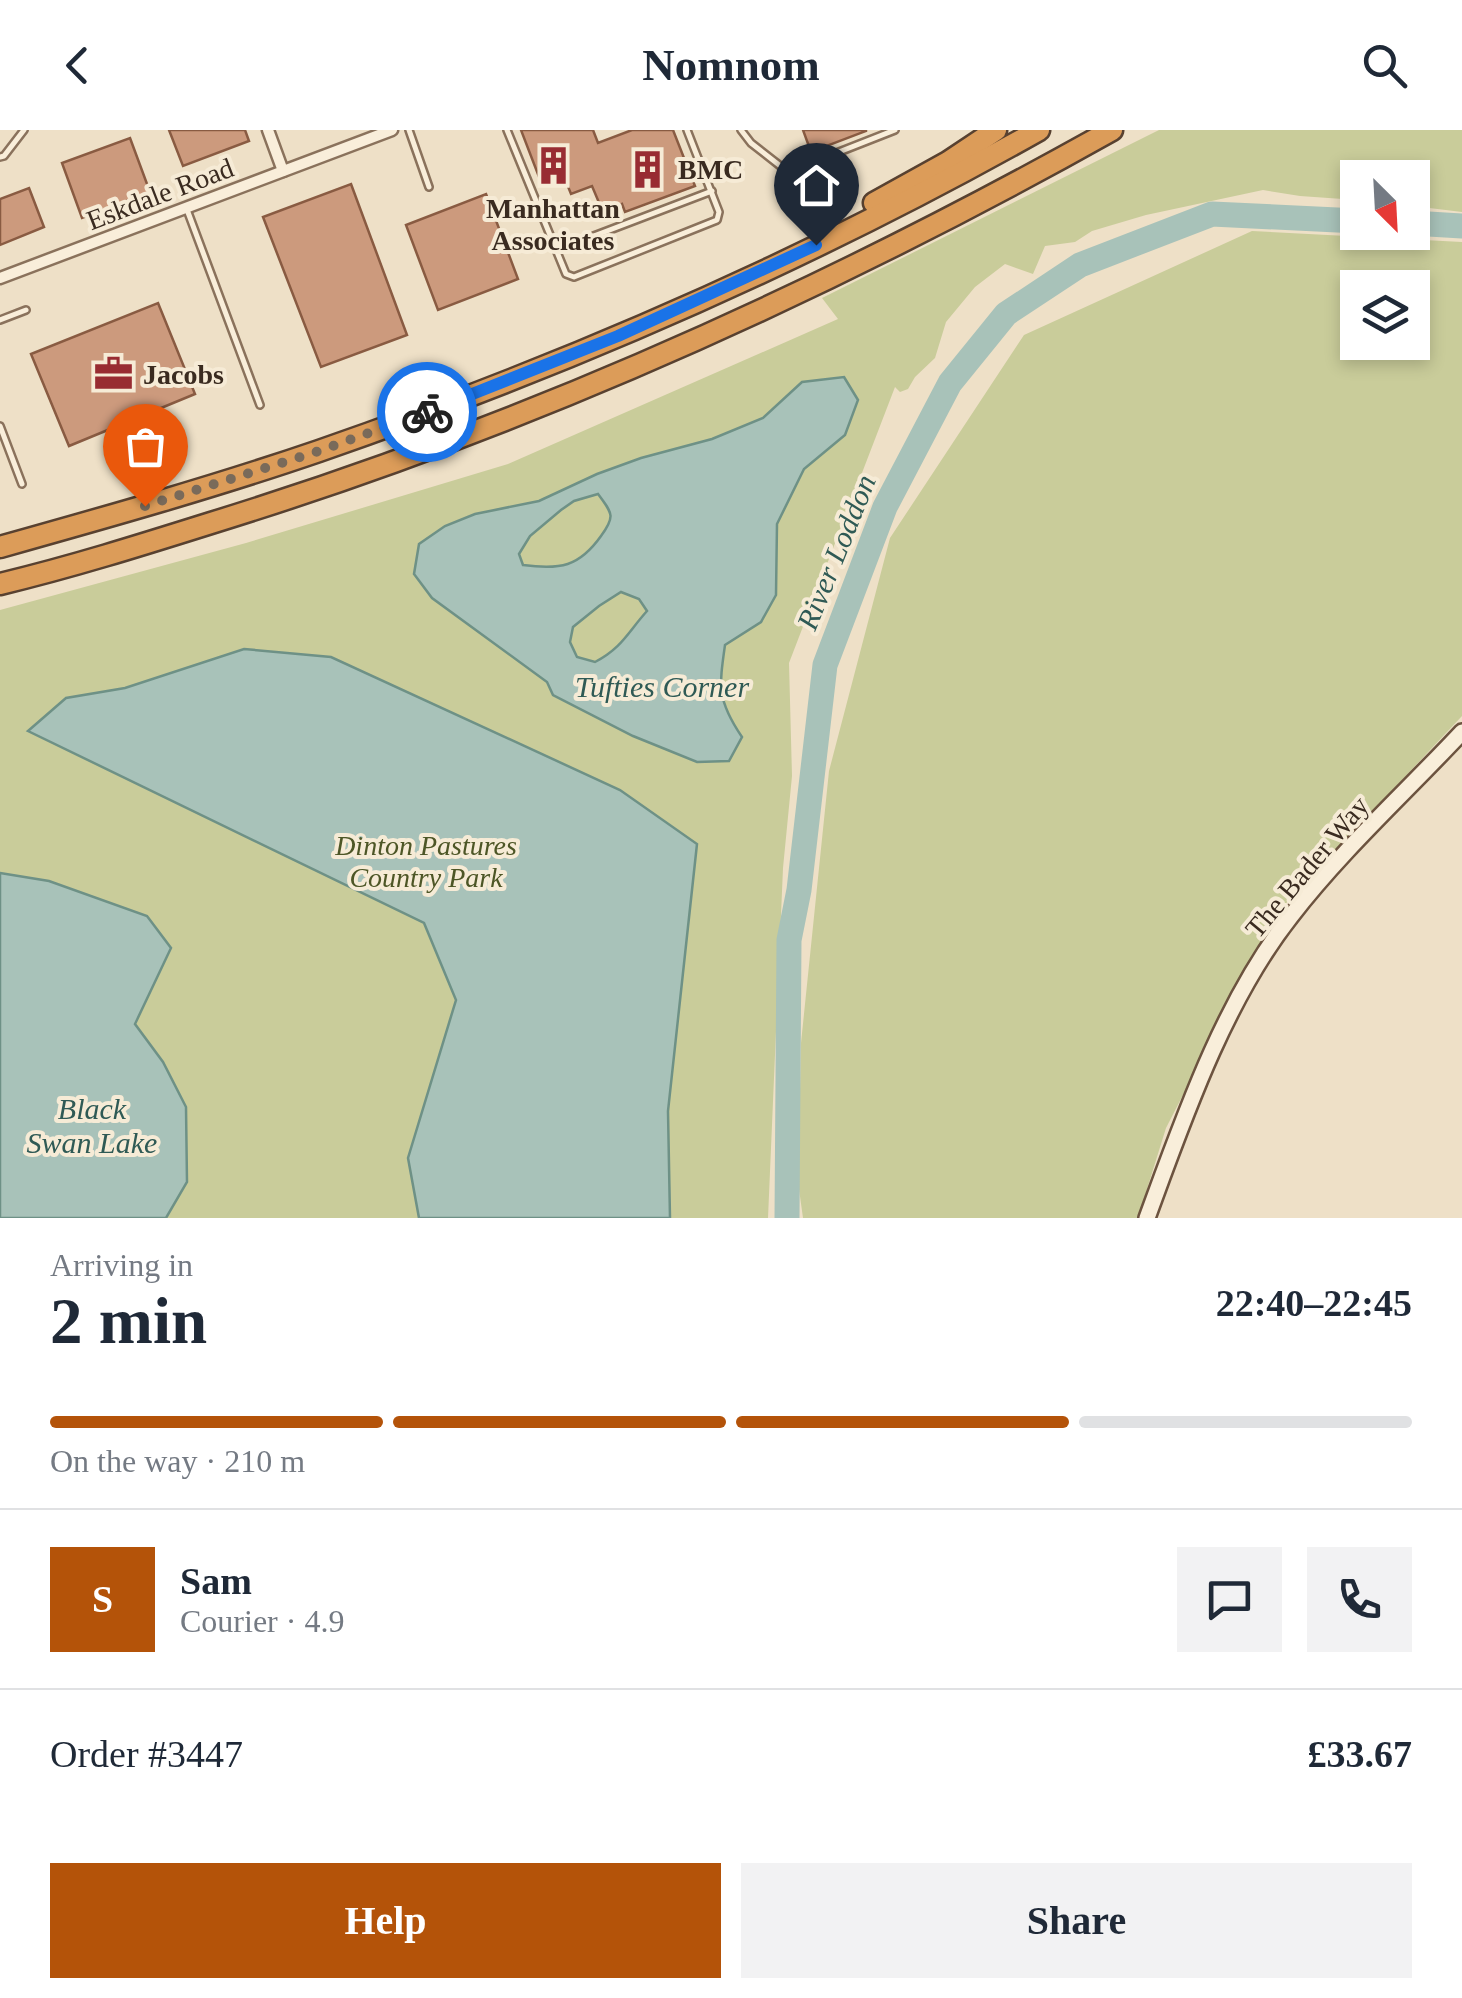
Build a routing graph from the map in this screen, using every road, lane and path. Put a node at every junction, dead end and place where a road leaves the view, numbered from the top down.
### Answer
1 (24, 130) edge
2 (268, 130) edge
3 (392, 130) edge
4 (409, 130) edge
5 (507, 130) edge
6 (687, 130) edge
7 (741, 130) edge
8 (896, 130) edge
9 (996, 130) edge
10 (1038, 130) edge
11 (1112, 130) edge
12 (0, 157) edge
13 (283, 171) junction
14 (430, 186) dead end
15 (712, 191) junction
16 (186, 207) junction
17 (556, 250) junction
18 (0, 278) edge
19 (743, 280) junction
20 (26, 310) dead end
21 (0, 320) edge
22 (260, 405) dead end
23 (0, 426) edge
24 (22, 484) dead end
25 (0, 547) edge
26 (0, 584) edge
27 (1462, 732) edge
28 (1147, 1218) edge

1 - 12 lane
2 - 13 street
3 - 13 street, Eskdale Road
4 - 14 lane
5 - 17 lane
6 - 15 lane
7 - 8 lane
9 - 19 highway
10 - 19 highway
11 - 26 highway
13 - 16 street, Eskdale Road
15 - 17 lane
15 - 17 lane
16 - 18 street, Eskdale Road
16 - 22 lane
19 - 25 highway
20 - 21 lane
23 - 24 lane
27 - 28 street, The Bader Way

